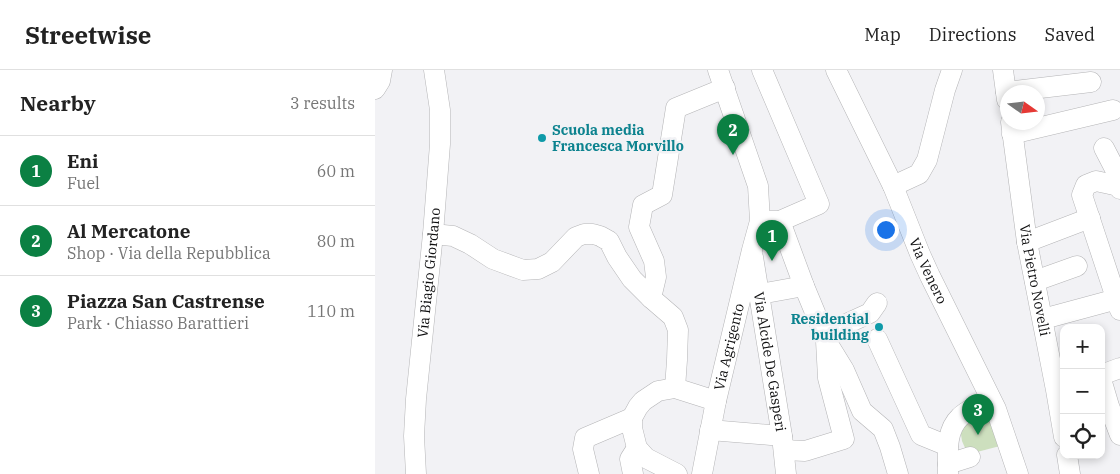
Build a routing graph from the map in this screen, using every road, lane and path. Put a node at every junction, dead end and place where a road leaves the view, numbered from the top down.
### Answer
1 (382, 70) edge
2 (434, 70) edge
3 (762, 70) edge
4 (836, 70) edge
5 (952, 70) edge
6 (1003, 70) edge
7 (722, 79) edge
8 (1091, 82) dead end
9 (1005, 85) edge
10 (375, 89) edge
11 (1045, 90) edge
12 (1113, 110) dead end
13 (1045, 122) edge
14 (1011, 130) edge
15 (1104, 148) dead end
16 (893, 186) junction
17 (1119, 188) edge
18 (1090, 218) junction
19 (760, 221) junction
20 (780, 221) junction
21 (433, 234) junction
22 (1027, 242) junction
23 (752, 250) junction
24 (1077, 266) dead end
25 (1035, 281) junction
26 (804, 286) junction
27 (760, 294) junction
28 (651, 298) junction
29 (877, 303) dead end
30 (1119, 305) edge
31 (1043, 319) junction
32 (825, 337) junction
33 (877, 339) dead end
34 (1120, 368) edge
35 (1105, 374) edge
36 (675, 388) junction
37 (1105, 392) edge
38 (990, 398) junction
39 (716, 401) junction
40 (1060, 415) edge
41 (632, 418) junction
42 (710, 430) junction
43 (1120, 435) edge
44 (783, 443) junction
45 (637, 448) junction
46 (971, 457) dead end
47 (1067, 459) edge
48 (948, 461) edge
49 (416, 474) edge
50 (589, 474) edge
51 (633, 474) edge
52 (677, 474) edge
53 (702, 474) edge
54 (786, 474) edge
55 (898, 474) edge
56 (1018, 474) edge
57 (1069, 474) edge

1 - 10 street
2 - 21 street, Via Biagio Giordano
3 - 20 street
4 - 16 street, Via Venero
5 - 16 street
6 - 9 street
7 - 19 street, Via Agrigento
7 - 28 street
8 - 11 street
12 - 13 street
14 - 22 street, Via Pietro Novelli
15 - 17 street
16 - 38 street, Via Venero
17 - 18 street
18 - 22 street
18 - 30 street
19 - 20 street
19 - 23 street, Via Agrigento
20 - 26 street
21 - 28 street
21 - 49 street, Via Biagio Giordano
22 - 25 street, Via Pietro Novelli
23 - 27 street, Via Alcide De Gasperi
23 - 39 street, Via Agrigento
24 - 25 street
25 - 31 street, Via Pietro Novelli
26 - 27 street
26 - 32 street
27 - 44 street, Via Alcide De Gasperi
28 - 36 street
29 - 32 street
30 - 31 street
31 - 40 street, Via Pietro Novelli
32 - 44 street
32 - 55 street
33 - 48 street
34 - 35 street
36 - 39 street
36 - 41 street
37 - 43 street
38 - 48 street
38 - 56 street, Via Venero
39 - 42 street, Via Agrigento
41 - 45 street
41 - 50 street
42 - 44 street
42 - 53 street, Via Agrigento
44 - 54 street, Via Alcide De Gasperi
45 - 51 street
45 - 52 street
46 - 48 street
47 - 57 street

